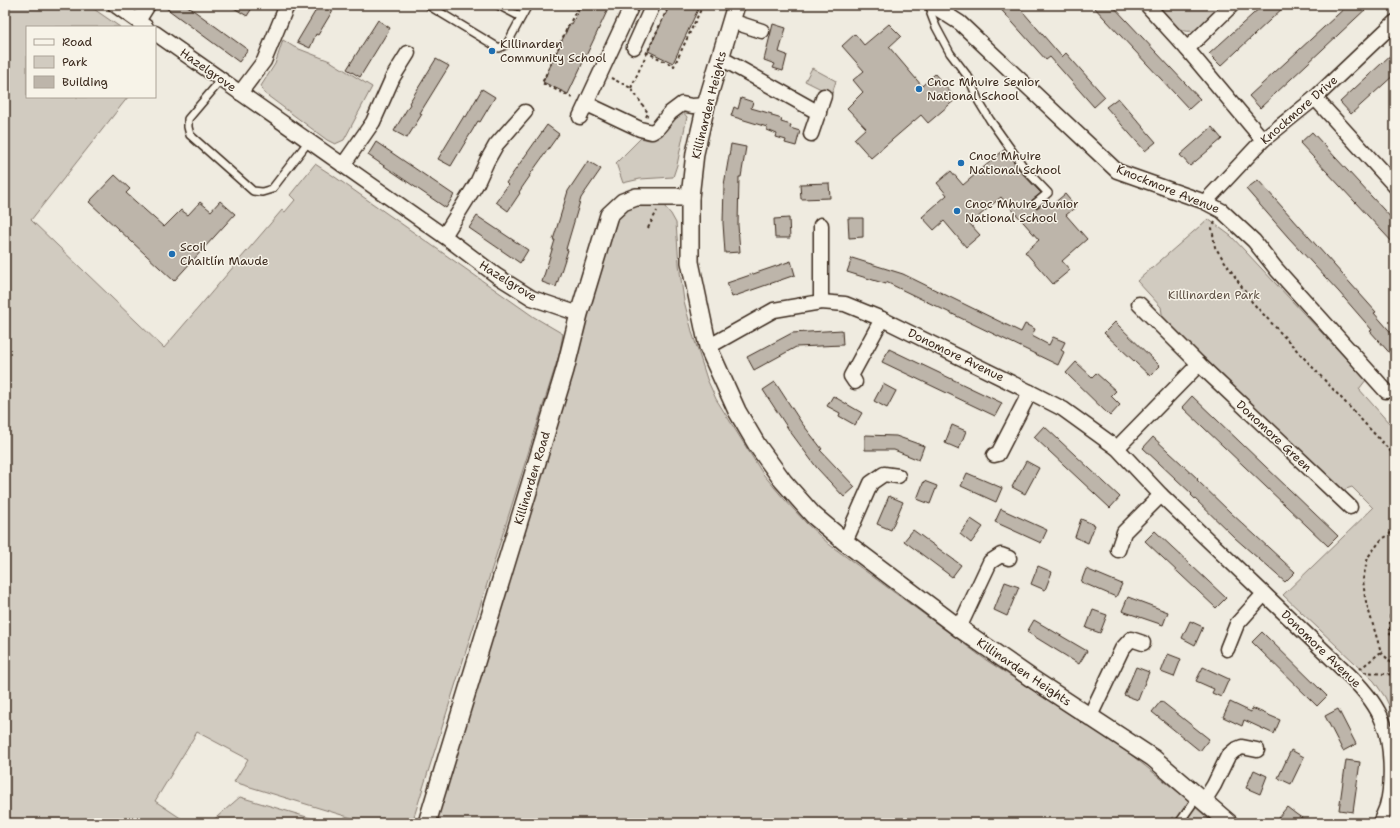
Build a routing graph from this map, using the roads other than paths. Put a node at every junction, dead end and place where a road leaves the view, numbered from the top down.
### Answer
1 (115, 5) edge
2 (148, 5) edge
3 (288, 5) edge
4 (498, 5) edge
5 (528, 5) edge
6 (632, 5) edge
7 (653, 5) edge
8 (736, 5) edge
9 (932, 5) edge
10 (1147, 5) edge
11 (1232, 5) edge
12 (429, 6) edge
13 (522, 17) junction
14 (731, 22) junction
15 (1395, 22) edge
16 (142, 24) edge
17 (762, 31) dead end
18 (156, 34) edge
19 (634, 47) dead end
20 (1187, 49) junction
21 (408, 53) dead end
22 (720, 59) junction
23 (222, 80) junction
24 (240, 93) junction
25 (824, 96) dead end
26 (1315, 98) junction
27 (586, 104) junction
28 (706, 105) junction
29 (525, 112) dead end
30 (819, 113) junction
31 (580, 117) dead end
32 (812, 134) dead end
33 (1263, 140) junction
34 (309, 141) junction
35 (343, 165) junction
36 (1395, 186) edge
37 (690, 198) junction
38 (1205, 202) junction
39 (1036, 204) dead end
40 (821, 225) dead end
41 (444, 236) junction
42 (821, 302) junction
43 (1139, 304) dead end
44 (579, 314) junction
45 (882, 319) junction
46 (708, 347) junction
47 (1199, 364) junction
48 (855, 382) dead end
49 (1386, 391) dead end
50 (1030, 392) junction
51 (1117, 448) junction
52 (994, 455) dead end
53 (898, 476) dead end
54 (1161, 495) junction
55 (1350, 507) dead end
56 (845, 542) junction
57 (1118, 550) dead end
58 (1009, 558) dead end
59 (1264, 594) junction
60 (959, 628) junction
61 (1143, 643) dead end
62 (1227, 649) dead end
63 (1090, 716) junction
64 (1257, 750) dead end
65 (1201, 798) junction
66 (427, 823) edge
67 (1179, 823) edge
68 (1229, 823) edge
69 (1380, 823) edge

1 - 16 street
2 - 16 street
3 - 24 street, Hazelgrove
4 - 13 lane
5 - 13 lane
6 - 27 street
7 - 19 street
8 - 14 street, Killinarden Heights
9 - 38 street, Knockmore Avenue
9 - 39 lane
10 - 20 street
11 - 20 street
12 - 13 lane
14 - 17 street
14 - 22 street, Killinarden Heights
15 - 26 street, Knockmore Drive
18 - 23 street, Hazelgrove
20 - 33 street
21 - 35 street
22 - 28 street, Killinarden Heights
22 - 30 street
23 - 24 street, Hazelgrove
23 - 34 lane
24 - 34 street, Hazelgrove
25 - 30 street
26 - 33 street, Knockmore Drive
26 - 36 street
27 - 28 street
27 - 31 street
28 - 37 street, Killinarden Heights
29 - 41 street
30 - 32 street
33 - 38 street, Knockmore Drive
34 - 35 street, Hazelgrove
35 - 41 street, Hazelgrove
37 - 44 street, Killinarden Road
37 - 46 street, Killinarden Heights
38 - 49 street, Knockmore Avenue
40 - 42 street
41 - 44 street, Hazelgrove
42 - 45 street, Donomore Avenue
42 - 46 street, Donomore Avenue
43 - 47 street, Donomore Green
44 - 66 street, Killinarden Road
45 - 48 street
45 - 50 street, Donomore Avenue
46 - 56 street, Killinarden Heights
47 - 51 street
47 - 55 street, Donomore Green
50 - 51 street, Donomore Avenue
50 - 52 street
51 - 54 street, Donomore Avenue
53 - 56 street
54 - 57 street
54 - 59 street, Donomore Avenue
56 - 60 street, Killinarden Heights
58 - 60 street
59 - 62 street
59 - 69 street, Donomore Avenue
60 - 63 street, Killinarden Heights
61 - 63 street
63 - 65 street, Killinarden Heights
64 - 65 street
65 - 67 lane
65 - 68 street, Killinarden Heights

